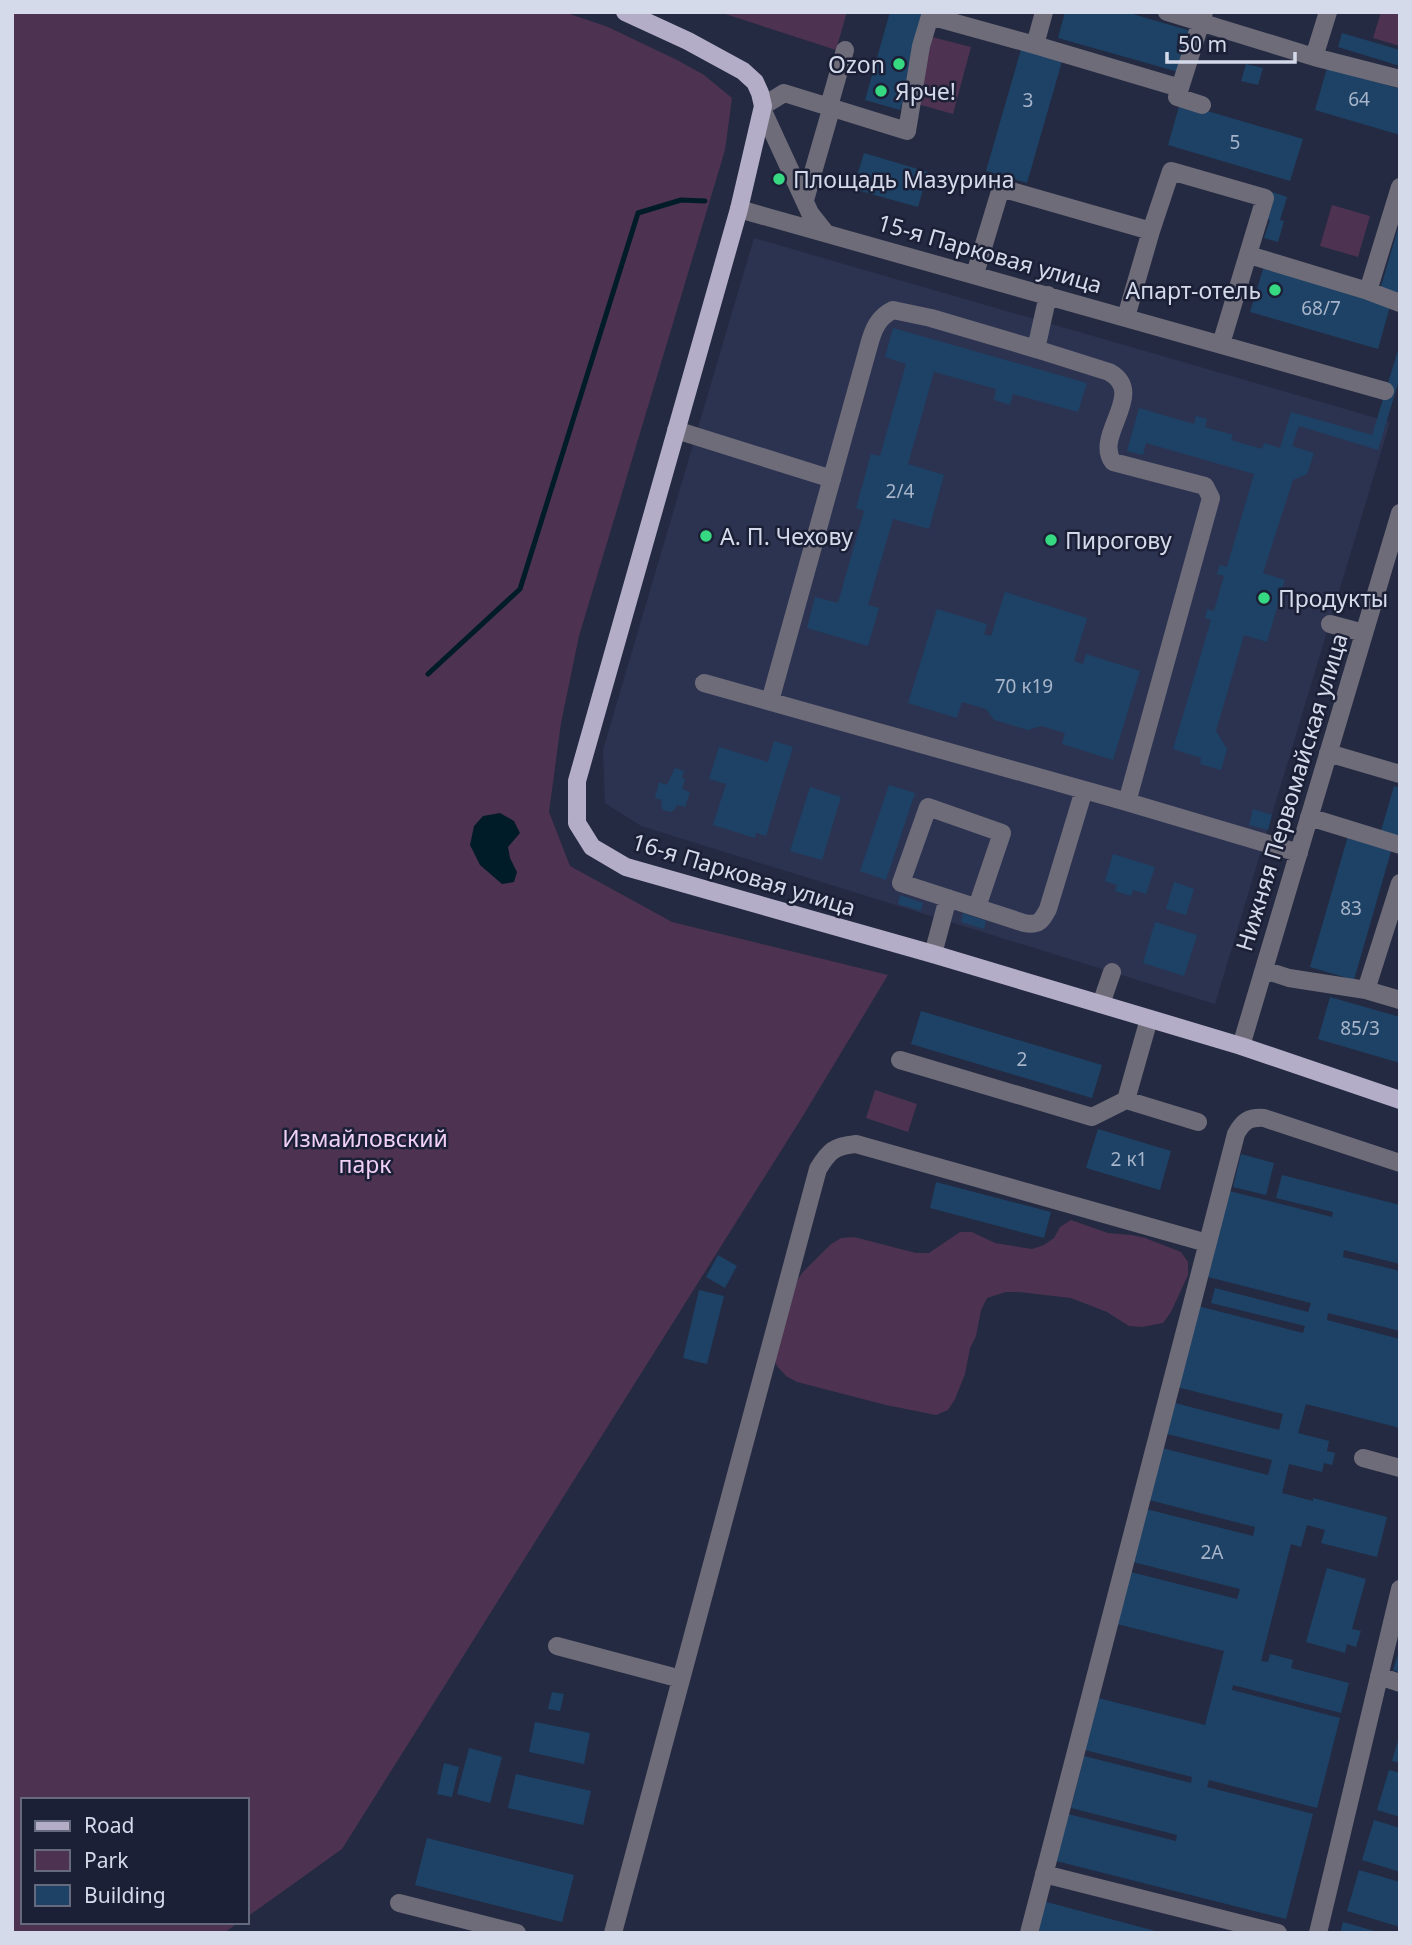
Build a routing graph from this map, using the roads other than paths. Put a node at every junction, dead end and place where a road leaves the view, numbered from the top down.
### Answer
1 (625, 12) edge
2 (1044, 12) edge
3 (1167, 12) edge
4 (1328, 12) edge
5 (1202, 17) edge
6 (1001, 45) dead end
7 (1035, 45) junction
8 (845, 50) dead end
9 (1314, 57) junction
10 (1400, 79) edge
11 (1180, 88) junction
12 (1202, 105) dead end
13 (829, 106) junction
14 (763, 109) junction
15 (1400, 187) edge
16 (804, 200) junction
17 (739, 209) junction
18 (1151, 231) junction
19 (825, 232) junction
20 (1249, 255) junction
21 (975, 274) junction
22 (1368, 291) junction
23 (1048, 295) junction
24 (1400, 303) edge
25 (1126, 317) junction
26 (1221, 344) junction
27 (1036, 349) junction
28 (1393, 393) edge
29 (676, 430) junction
30 (832, 479) junction
31 (1400, 513) edge
32 (1330, 624) dead end
33 (1364, 633) junction
34 (704, 683) dead end
35 (770, 701) junction
36 (1328, 752) junction
37 (1400, 774) edge
38 (1084, 790) junction
39 (1127, 802) junction
40 (1309, 817) junction
41 (1400, 845) edge
42 (1299, 853) junction
43 (1400, 883) edge
44 (948, 898) junction
45 (977, 907) junction
46 (933, 954) junction
47 (1264, 970) junction
48 (1112, 972) dead end
49 (1366, 990) junction
50 (1400, 1000) edge
51 (1101, 1004) junction
52 (1149, 1019) junction
53 (1241, 1046) junction
54 (900, 1060) dead end
55 (1126, 1100) junction
56 (1400, 1100) edge
57 (1198, 1122) dead end
58 (1400, 1163) edge
59 (1207, 1242) junction
60 (1363, 1458) dead end
61 (1400, 1468) edge
62 (1400, 1589) edge
63 (556, 1646) dead end
64 (1379, 1676) junction
65 (681, 1679) junction
66 (1400, 1683) edge
67 (1044, 1874) junction
68 (399, 1903) dead end
69 (517, 1933) edge
70 (613, 1933) edge
71 (1029, 1933) edge
72 (1278, 1933) edge
73 (1318, 1933) edge

1 - 14 main road
2 - 7 street
3 - 5 street
4 - 9 street
5 - 9 street
5 - 11 street
6 - 7 street
7 - 11 street
7 - 13 street
8 - 13 street
9 - 10 street
11 - 12 street
13 - 14 street
13 - 16 street
14 - 16 street
14 - 17 main road, 16-я Парковая улица
15 - 22 street
16 - 19 street
17 - 19 street, 15-я Парковая улица
17 - 29 main road, 16-я Парковая улица
18 - 20 street
18 - 21 street
18 - 25 street
19 - 21 street, 15-я Парковая улица
20 - 22 street
20 - 26 street
21 - 23 street, 15-я Парковая улица
22 - 24 street
23 - 25 street, 15-я Парковая улица
23 - 27 street
25 - 26 street, 15-я Парковая улица
26 - 28 street, 15-я Парковая улица
27 - 30 street
27 - 39 street
29 - 30 street
29 - 46 main road, 16-я Парковая улица
30 - 35 street
31 - 33 street, Нижняя Первомайская улица
32 - 33 street
33 - 36 street, Нижняя Первомайская улица
34 - 35 street
35 - 38 street
36 - 37 street
36 - 40 street, Нижняя Первомайская улица
38 - 39 street
38 - 45 street
39 - 42 street
40 - 41 street
40 - 42 street, Нижняя Первомайская улица
42 - 47 street, Нижняя Первомайская улица
43 - 49 street
44 - 45 street
44 - 45 street
44 - 46 street
46 - 51 main road, 16-я Парковая улица
47 - 49 street
47 - 53 street, Нижняя Первомайская улица
48 - 51 street
49 - 50 street
51 - 52 main road, 16-я Парковая улица
52 - 53 main road, 16-я Парковая улица
52 - 55 street
53 - 56 main road, 16-я Парковая улица
54 - 55 street
55 - 57 street
58 - 59 street
59 - 65 street
59 - 67 street
60 - 61 street
62 - 64 street
63 - 65 street
64 - 66 street
64 - 73 street
65 - 70 street
67 - 71 street
67 - 72 street
68 - 69 street

